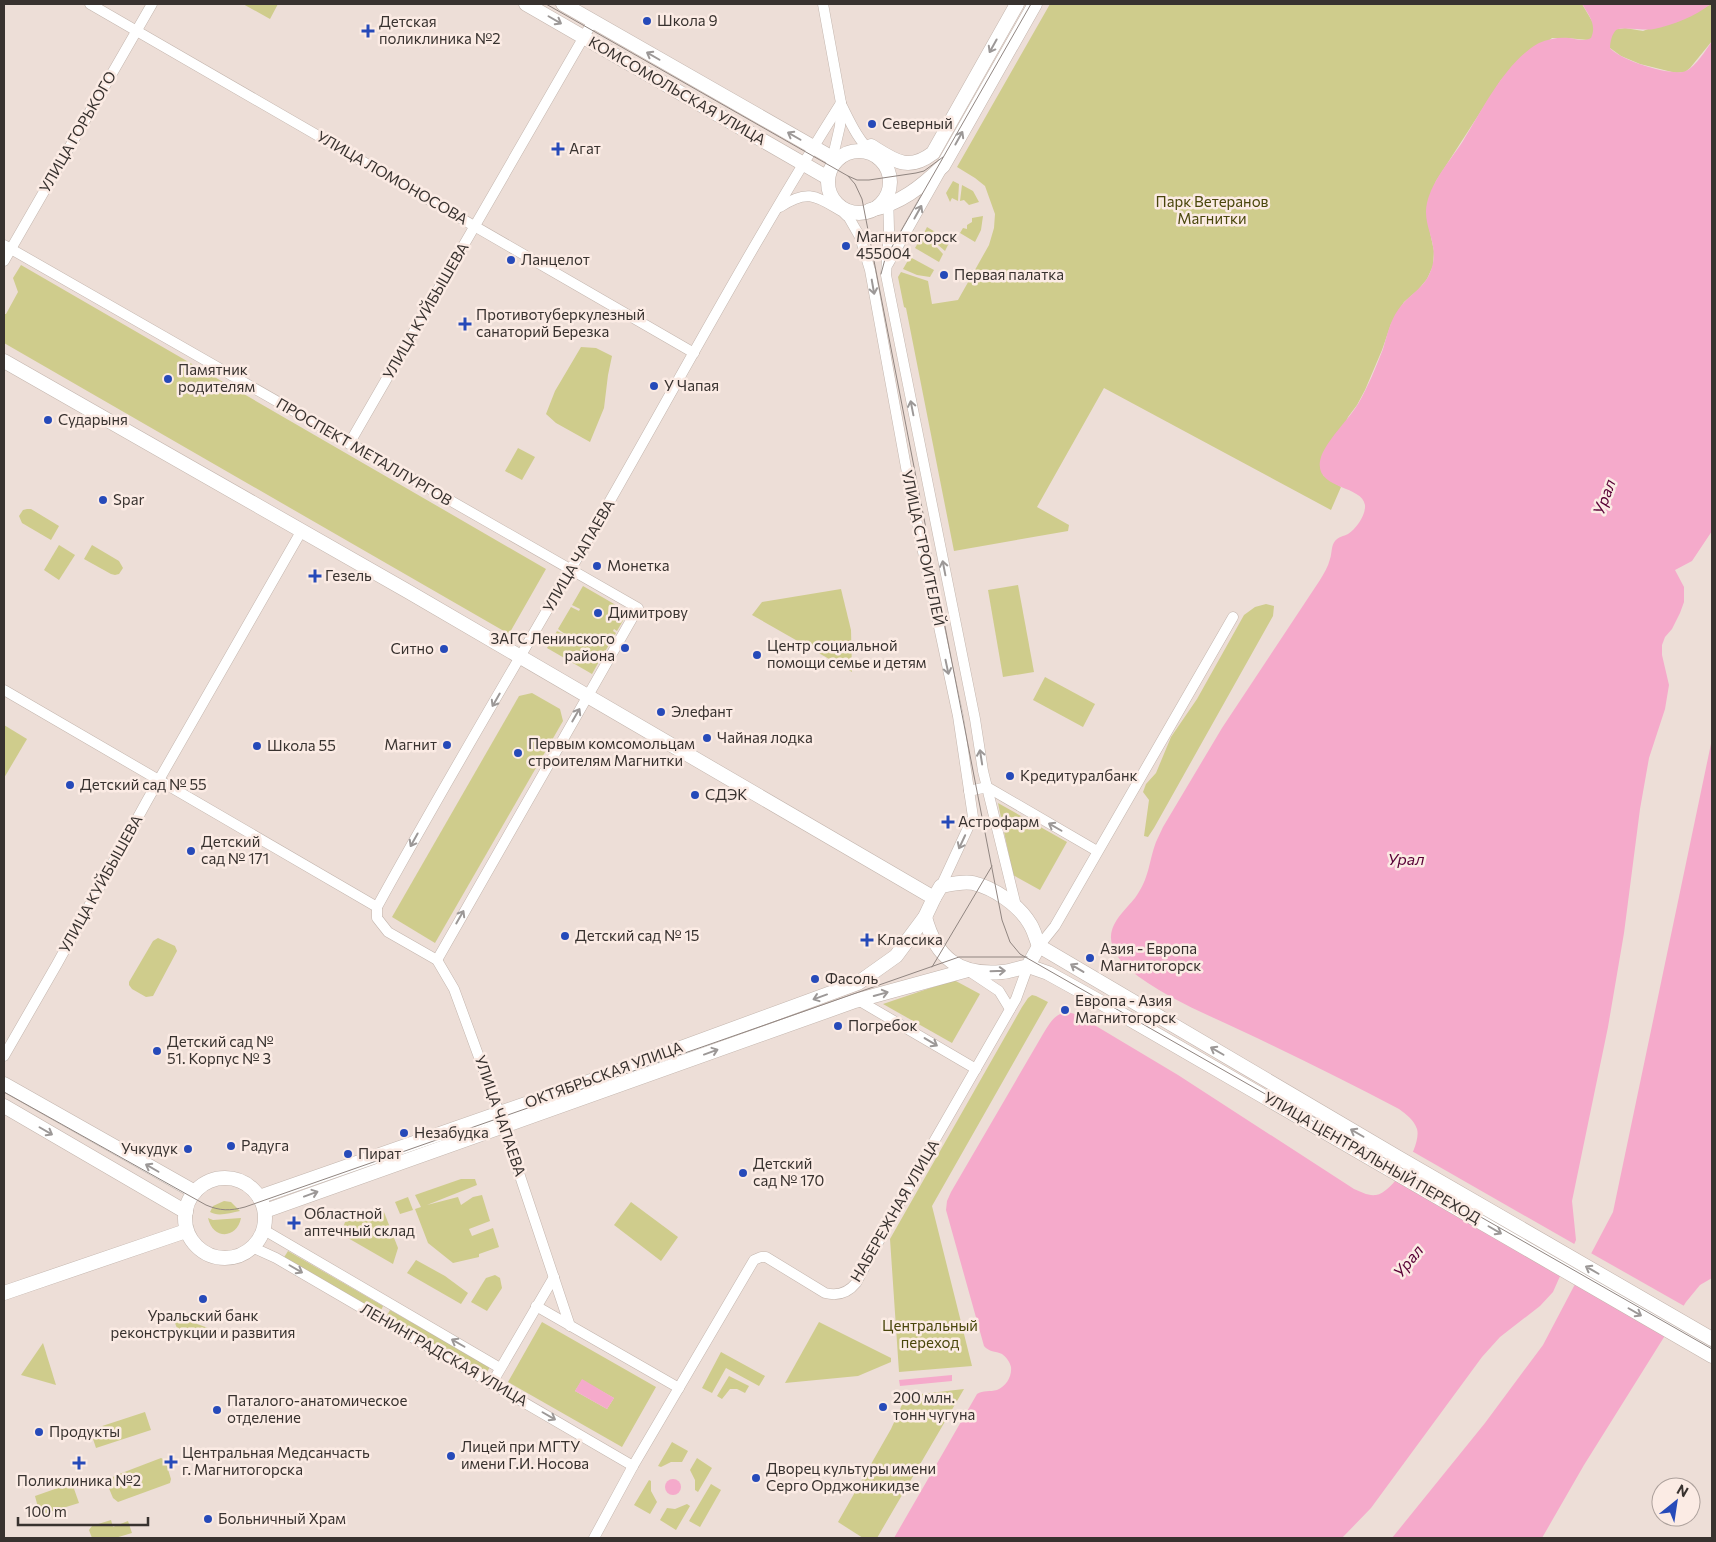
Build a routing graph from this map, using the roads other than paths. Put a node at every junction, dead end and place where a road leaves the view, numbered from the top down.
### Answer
1 (90, 4) edge
2 (152, 4) edge
3 (526, 4) edge
4 (563, 4) edge
5 (822, 4) edge
6 (1017, 4) edge
7 (1034, 4) edge
8 (593, 21) junction
9 (136, 30) junction
10 (584, 37) junction
11 (841, 103) junction
12 (813, 147) junction
13 (875, 153) junction
14 (835, 159) junction
15 (803, 164) junction
16 (943, 166) junction
17 (829, 176) junction
18 (812, 195) junction
19 (888, 199) junction
20 (840, 206) junction
21 (778, 209) junction
22 (852, 222) junction
23 (475, 226) junction
24 (7, 247) edge
25 (4, 261) edge
26 (885, 270) junction
27 (694, 353) junction
28 (4, 361) edge
29 (349, 444) junction
30 (302, 530) junction
31 (570, 570) junction
32 (1233, 617) dead end
33 (520, 658) junction
34 (4, 690) edge
35 (587, 696) junction
36 (158, 781) junction
37 (987, 787) junction
38 (969, 791) junction
39 (1097, 851) junction
40 (938, 892) junction
41 (1016, 906) junction
42 (377, 907) junction
43 (926, 917) junction
44 (1040, 946) junction
45 (437, 960) junction
46 (1028, 966) junction
47 (968, 970) junction
48 (858, 1000) junction
49 (1010, 1009) junction
50 (4, 1056) edge
51 (976, 1069) junction
52 (4, 1084) edge
53 (4, 1106) edge
54 (501, 1119) junction
55 (1396, 1164) junction
56 (194, 1192) junction
57 (259, 1197) junction
58 (265, 1211) junction
59 (186, 1212) junction
60 (264, 1230) junction
61 (186, 1231) junction
62 (252, 1247) junction
63 (554, 1277) junction
64 (4, 1293) edge
65 (536, 1306) junction
66 (570, 1326) junction
67 (1712, 1339) edge
68 (1712, 1356) edge
69 (500, 1368) junction
70 (492, 1383) junction
71 (679, 1388) junction
72 (633, 1466) junction
73 (594, 1538) edge

1 - 9 street, УЛИЦА ЛОМОНОСОВА
2 - 9 street, УЛИЦА ГОРЬКОГО
3 -> 10 main road, КОМСОМОЛЬСКАЯ УЛИЦА
4 - 8 main road, КОМСОМОЛЬСКАЯ УЛИЦА
5 - 11 street
6 -> 13 main road
16 -> 7 main road
8 - 10 street, УЛИЦА КУЙБЫШЕВА
12 -> 8 main road, КОМСОМОЛЬСКАЯ УЛИЦА
9 - 23 street, УЛИЦА ЛОМОНОСОВА
9 - 24 street, УЛИЦА ГОРЬКОГО
10 - 15 main road, КОМСОМОЛЬСКАЯ УЛИЦА
10 - 23 street, УЛИЦА КУЙБЫШЕВА
11 - 12 street, УЛИЦА ЧАПАЕВА
11 - 13 street
11 - 14 street
12 - 14 main road, КОМСОМОЛЬСКАЯ УЛИЦА
12 - 15 street, УЛИЦА ЧАПАЕВА
13 - 14 main road
13 - 19 main road
14 - 17 main road
15 - 17 main road, КОМСОМОЛЬСКАЯ УЛИЦА
15 - 21 street, УЛИЦА ЧАПАЕВА
16 - 19 main road
26 -> 16 street
17 - 20 main road
18 - 20 street
18 - 21 street
18 - 22 street
19 - 20 main road
19 - 26 street, УЛИЦА СТРОИТЕЛЕЙ
20 - 22 street, УЛИЦА СТРОИТЕЛЕЙ
21 - 27 street, УЛИЦА ЧАПАЕВА
22 -> 38 street, УЛИЦА СТРОИТЕЛЕЙ
23 - 27 street, УЛИЦА ЛОМОНОСОВА
23 - 29 street, УЛИЦА КУЙБЫШЕВА
24 - 25 street, УЛИЦА ГОРЬКОГО
24 - 29 street, ПРОСПЕКТ МЕТАЛЛУРГОВ
37 -> 26 street, УЛИЦА СТРОИТЕЛЕЙ
27 - 31 street, УЛИЦА ЧАПАЕВА
28 - 30 main road
29 - 31 street, ПРОСПЕКТ МЕТАЛЛУРГОВ
30 - 33 main road
30 - 36 street, УЛИЦА КУЙБЫШЕВА
31 - 33 street, УЛИЦА ЧАПАЕВА
31 - 35 street, ПРОСПЕКТ МЕТАЛЛУРГОВ
32 - 39 street
33 - 35 main road
33 -> 42 street, УЛИЦА ЧАПАЕВА
34 - 36 street
35 - 40 main road
45 -> 35 street
36 - 42 street
36 - 50 street, УЛИЦА КУЙБЫШЕВА
37 - 38 street
39 -> 37 street
37 - 41 street, УЛИЦА СТРОИТЕЛЕЙ
38 -> 40 street, УЛИЦА СТРОИТЕЛЕЙ
39 - 44 street
40 - 41 main road
40 - 43 main road
41 - 44 main road
42 - 45 street, УЛИЦА ЧАПАЕВА
43 - 47 main road
43 -> 54 main road, ОКТЯБРЬСКАЯ УЛИЦА
44 - 46 main road
55 -> 44 main road, УЛИЦА ЦЕНТРАЛЬНЫЙ ПЕРЕХОД
45 - 54 street, УЛИЦА ЧАПАЕВА
47 -> 46 main road
46 - 49 street, НАБЕРЕЖНАЯ УЛИЦА
46 - 55 main road, УЛИЦА ЦЕНТРАЛЬНЫЙ ПЕРЕХОД
48 -> 47 main road, ОКТЯБРЬСКАЯ УЛИЦА
47 - 49 street
48 -> 51 street
54 -> 48 main road, ОКТЯБРЬСКАЯ УЛИЦА
49 - 51 street, НАБЕРЕЖНАЯ УЛИЦА
51 - 71 street, НАБЕРЕЖНАЯ УЛИЦА
56 -> 52 main road
53 -> 59 main road
54 - 57 main road, ОКТЯБРЬСКАЯ УЛИЦА
58 -> 54 main road, ОКТЯБРЬСКАЯ УЛИЦА
54 - 63 street, УЛИЦА ЧАПАЕВА
67 -> 55 main road, УЛИЦА ЦЕНТРАЛЬНЫЙ ПЕРЕХОД
55 -> 68 main road, УЛИЦА ЦЕНТРАЛЬНЫЙ ПЕРЕХОД
56 - 57 main road
56 - 59 main road
57 - 58 main road
58 - 60 main road
59 - 61 main road
60 - 62 main road
69 -> 60 street, ЛЕНИНГРАДСКАЯ УЛИЦА
61 - 62 main road
61 - 64 main road
62 -> 70 street, ЛЕНИНГРАДСКАЯ УЛИЦА
63 - 65 street
63 - 66 street, УЛИЦА ЧАПАЕВА
65 - 66 street
65 - 69 street
66 - 71 street
69 - 70 street
70 -> 72 street, ЛЕНИНГРАДСКАЯ УЛИЦА
71 - 72 street, НАБЕРЕЖНАЯ УЛИЦА
72 - 73 street, НАБЕРЕЖНАЯ УЛИЦА

